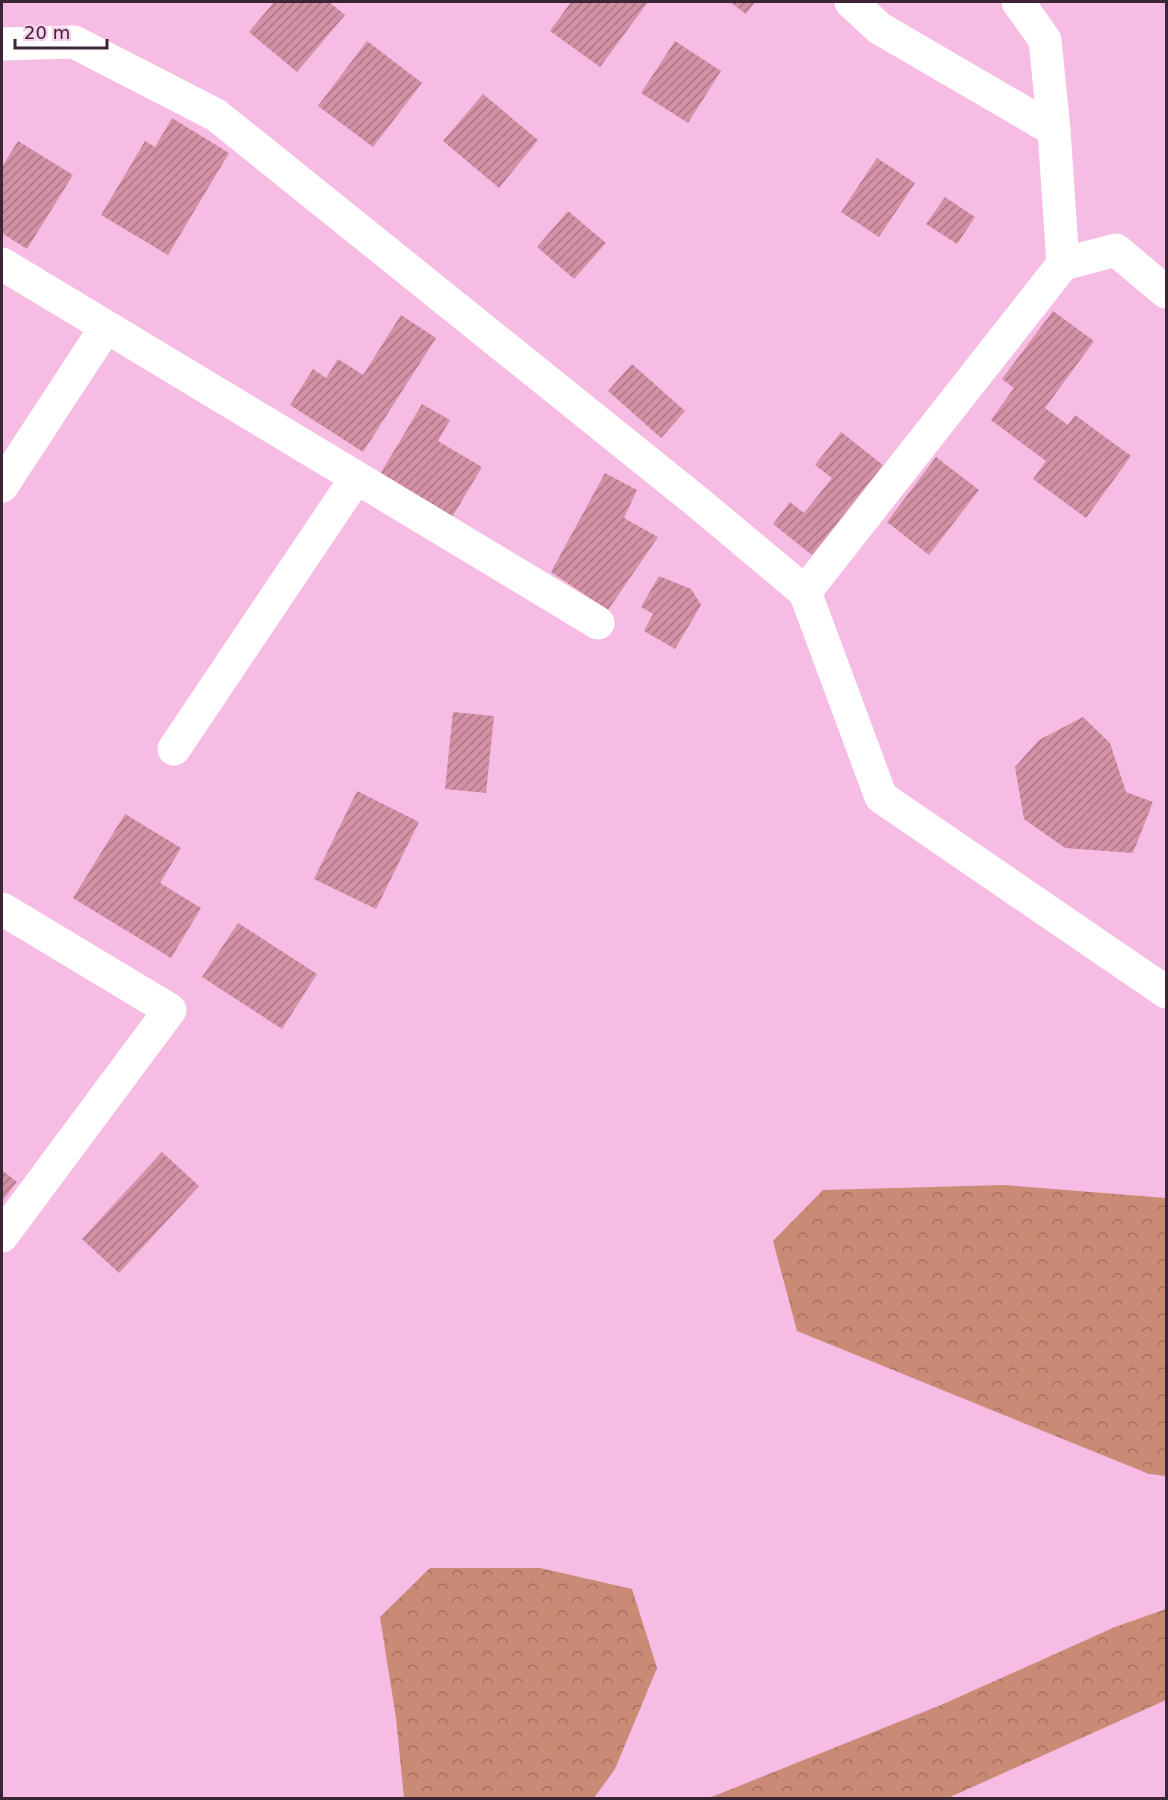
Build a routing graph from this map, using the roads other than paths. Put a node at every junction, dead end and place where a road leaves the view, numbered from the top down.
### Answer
1 (851, 2) edge
2 (1018, 2) edge
3 (2, 44) edge
4 (1054, 130) junction
5 (2, 264) edge
6 (1063, 264) junction
7 (1167, 292) edge
8 (106, 327) junction
9 (356, 478) junction
10 (2, 486) edge
11 (805, 592) junction
12 (598, 623) dead end
13 (174, 749) dead end
14 (2, 909) edge
15 (1167, 992) edge
16 (2, 1236) edge

1 - 4 street
2 - 4 street
3 - 11 street
4 - 6 street
5 - 8 street
6 - 7 street
6 - 11 street
8 - 9 street
8 - 10 street
9 - 12 street
9 - 13 street
11 - 15 street
14 - 16 street

